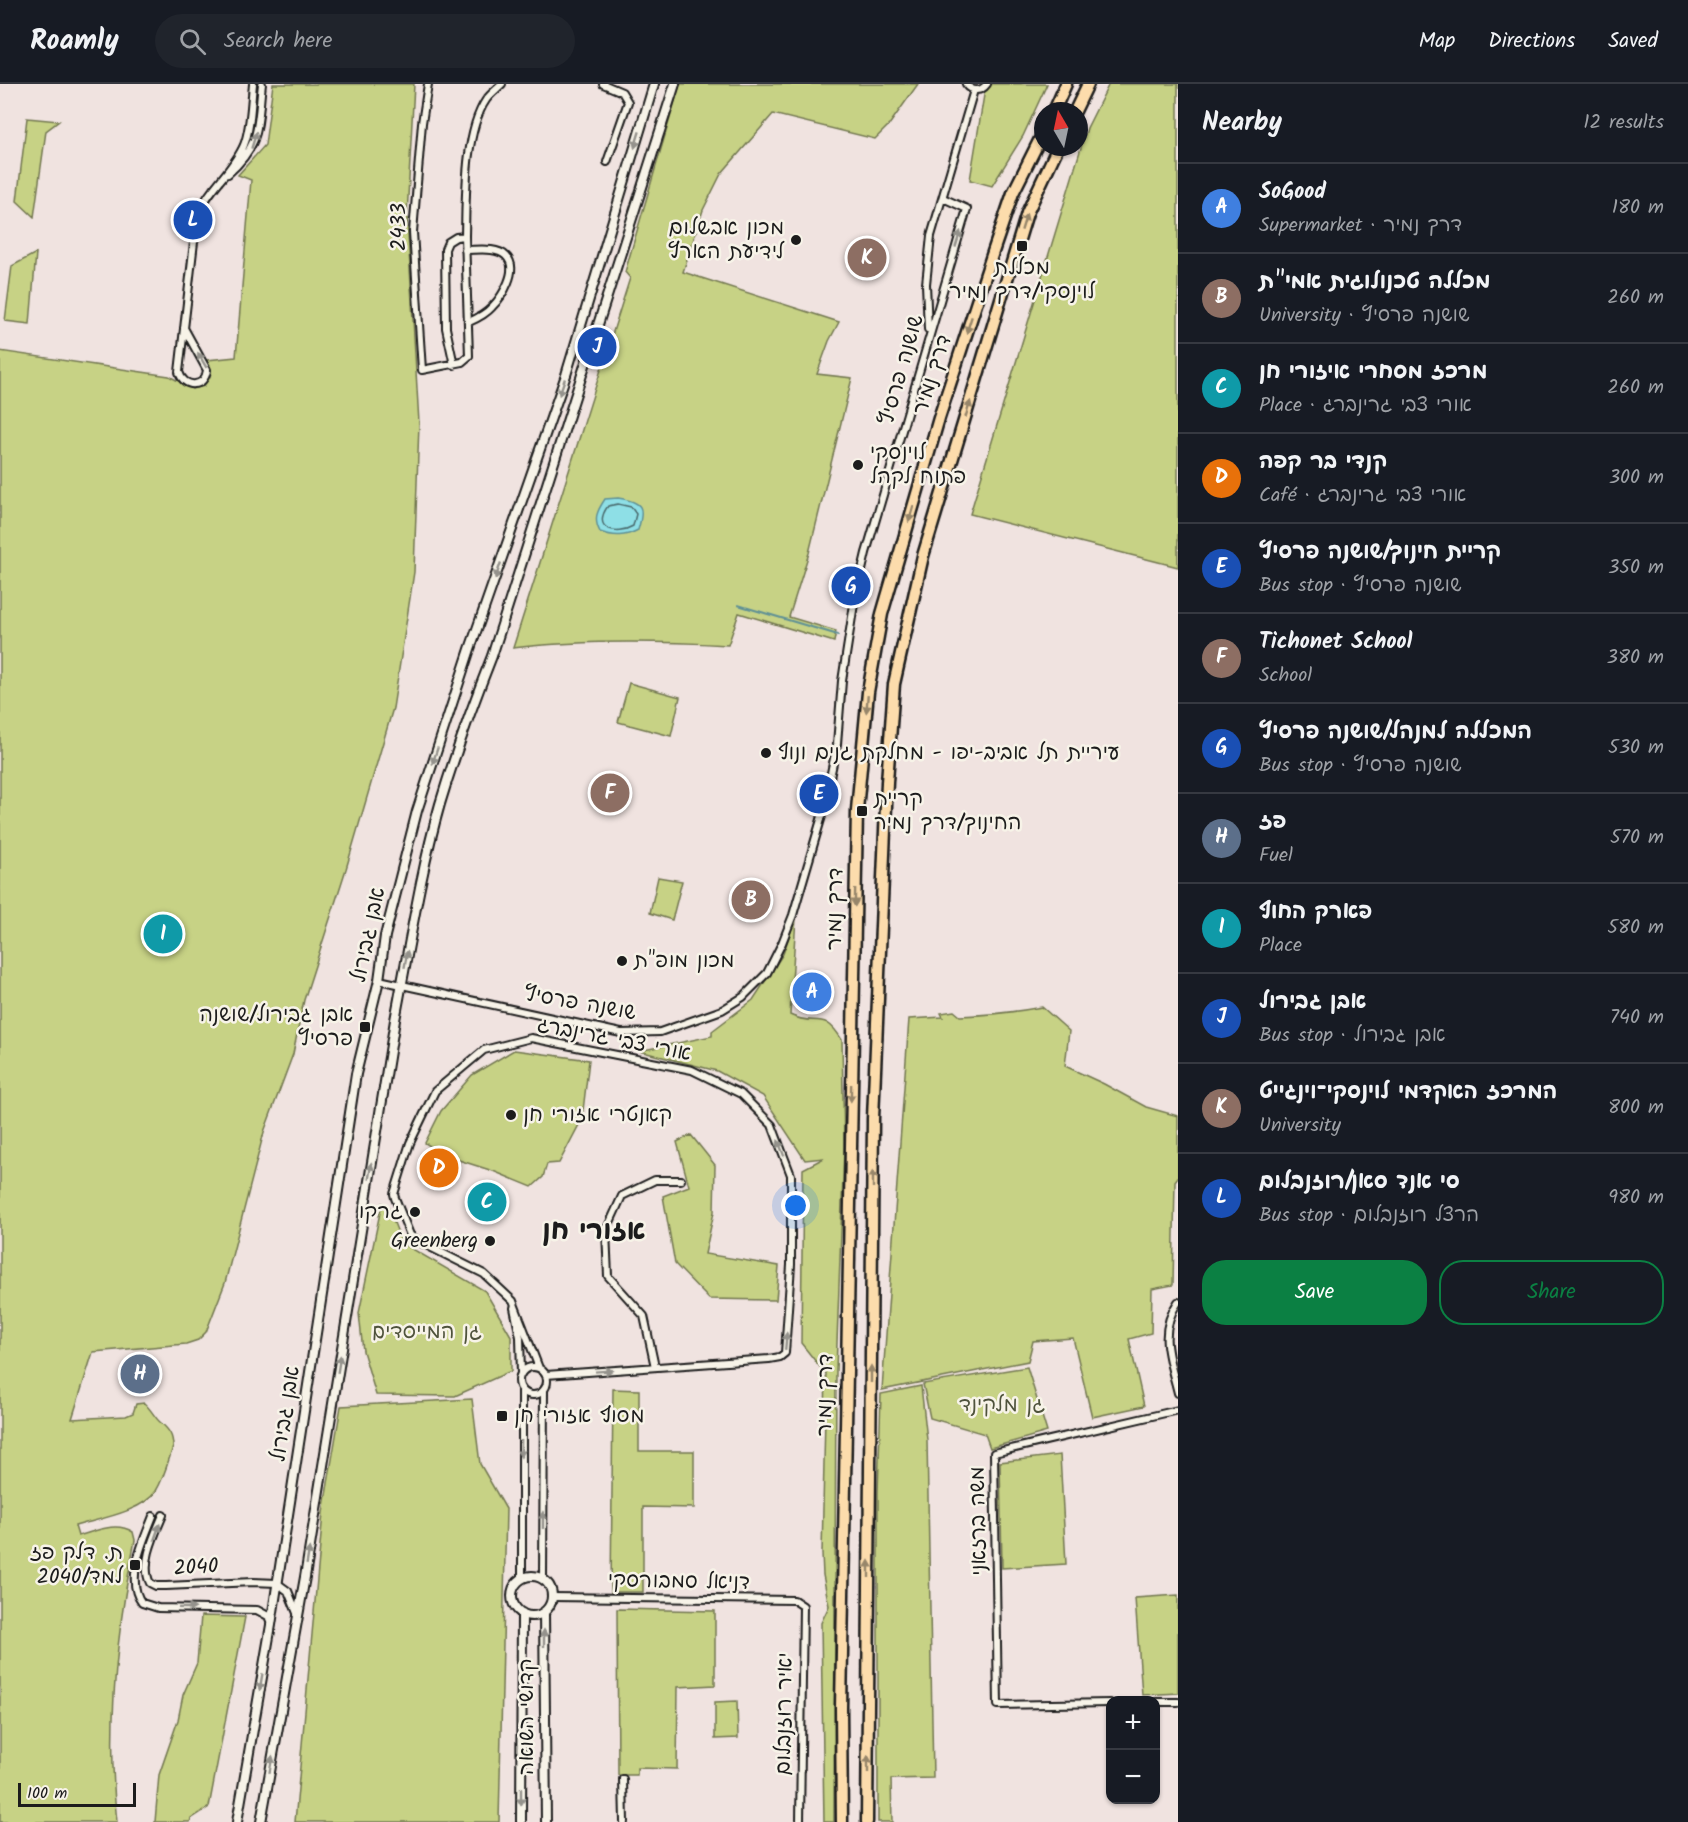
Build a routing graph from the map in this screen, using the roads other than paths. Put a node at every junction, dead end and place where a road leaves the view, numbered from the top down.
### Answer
1 (253, 84) edge
2 (262, 84) edge
3 (428, 84) edge
4 (502, 84) edge
5 (603, 84) edge
6 (654, 84) edge
7 (675, 84) edge
8 (966, 84) edge
9 (987, 84) edge
10 (1066, 84) edge
11 (1088, 84) edge
12 (974, 90) junction
13 (1058, 102) edge
14 (1079, 102) edge
15 (1034, 151) edge
16 (1054, 156) edge
17 (607, 162) dead end
18 (218, 182) junction
19 (943, 198) junction
20 (465, 236) junction
21 (465, 250) junction
22 (469, 322) junction
23 (184, 328) junction
24 (928, 336) junction
25 (454, 364) junction
26 (379, 980) junction
27 (402, 984) junction
28 (681, 1180) dead end
29 (513, 1301) junction
30 (1178, 1302) edge
31 (655, 1367) junction
32 (539, 1368) junction
33 (521, 1374) junction
34 (546, 1375) junction
35 (544, 1390) junction
36 (522, 1391) junction
37 (1178, 1393) edge
38 (1178, 1410) edge
39 (163, 1515) dead end
40 (153, 1516) dead end
41 (522, 1578) junction
42 (543, 1579) junction
43 (277, 1583) junction
44 (552, 1597) junction
45 (803, 1606) joint
46 (544, 1612) junction
47 (522, 1613) junction
48 (297, 1614) junction
49 (272, 1625) junction
50 (1160, 1702) edge
51 (1178, 1702) edge
52 (1106, 1703) edge
53 (623, 1779) dead end
54 (237, 1822) edge
55 (261, 1822) edge
56 (521, 1822) edge
57 (546, 1822) edge
58 (624, 1822) edge
59 (800, 1822) edge
60 (842, 1822) edge
61 (867, 1822) edge

1 - 18 street
18 -> 2 street
3 - 25 street, 2433
4 - 20 street
5 - 17 street
6 -> 26 street, אבן גבירול
27 -> 7 street, אבן גבירול
8 - 12 street
9 - 12 street
10 - 13 highway
11 - 14 highway
12 - 19 street
15 -> 60 highway, דרך נמיר
61 -> 16 highway, דרך נמיר
18 - 23 street
19 - 24 street
24 -> 19 street, שושנה פרסיץ
20 - 21 street
20 - 25 street
21 - 22 street
21 - 22 street
22 - 25 street
23 -> 23 street
24 - 27 street, שושנה פרסיץ
26 - 27 street, שושנה פרסיץ
26 - 43 street, אבן גבירול
48 -> 27 street, אבן גבירול
28 - 31 street
31 -> 29 street, אורי צבי גרינברג
29 - 32 street, אורי צבי גרינברג
29 - 33 street
30 - 37 street
34 -> 31 street, אורי צבי גרינברג
32 - 33 street
32 - 34 street
33 - 36 street
34 - 35 street
35 - 36 street
42 -> 35 street
36 -> 41 street
38 - 52 street, משה ברזאני
43 -> 39 street, 2040
40 -> 49 street, 2040
41 - 42 street
41 - 47 street
42 - 44 street
43 - 48 street
43 - 49 street, אבן גבירול
44 - 45 street, דניאל סמבורסקי
44 - 46 street
45 - 59 street, יאיר רוזנבלום
46 - 47 street
57 -> 46 street, קדושי השואה
47 -> 56 street, קדושי השואה
55 -> 48 street, אבן גבירול
49 -> 54 street, אבן גבירול
50 - 51 street
53 - 58 street

